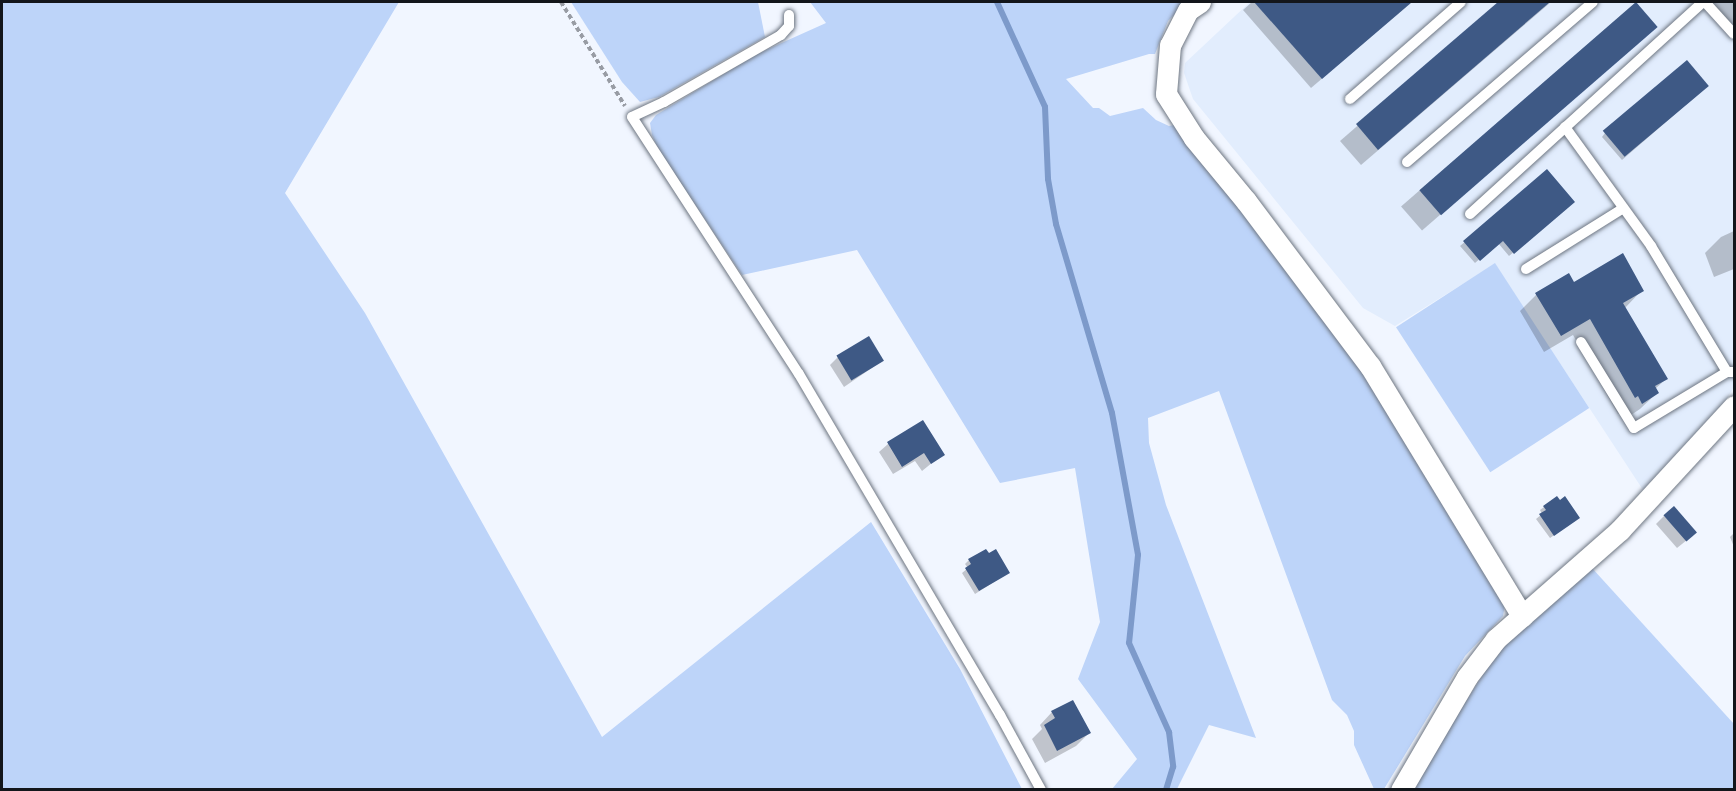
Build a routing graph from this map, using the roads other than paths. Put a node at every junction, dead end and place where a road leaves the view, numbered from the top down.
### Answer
1 (1200, 2) edge
2 (1461, 2) edge
3 (1593, 2) edge
4 (1704, 2) edge
5 (789, 15) dead end
6 (1734, 34) edge
7 (1350, 99) dead end
8 (1565, 127) junction
9 (1407, 162) dead end
10 (1622, 209) junction
11 (1470, 214) dead end
12 (1526, 270) dead end
13 (1581, 342) dead end
14 (1731, 372) edge
15 (1734, 406) edge
16 (1522, 616) junction
17 (1041, 789) edge
18 (1401, 789) edge

1 - 16 street
2 - 7 lane
3 - 9 lane
4 - 6 lane
4 - 8 lane
5 - 17 lane
8 - 10 lane
8 - 11 lane
10 - 12 lane
10 - 14 lane
13 - 14 lane
15 - 16 street
16 - 18 street

